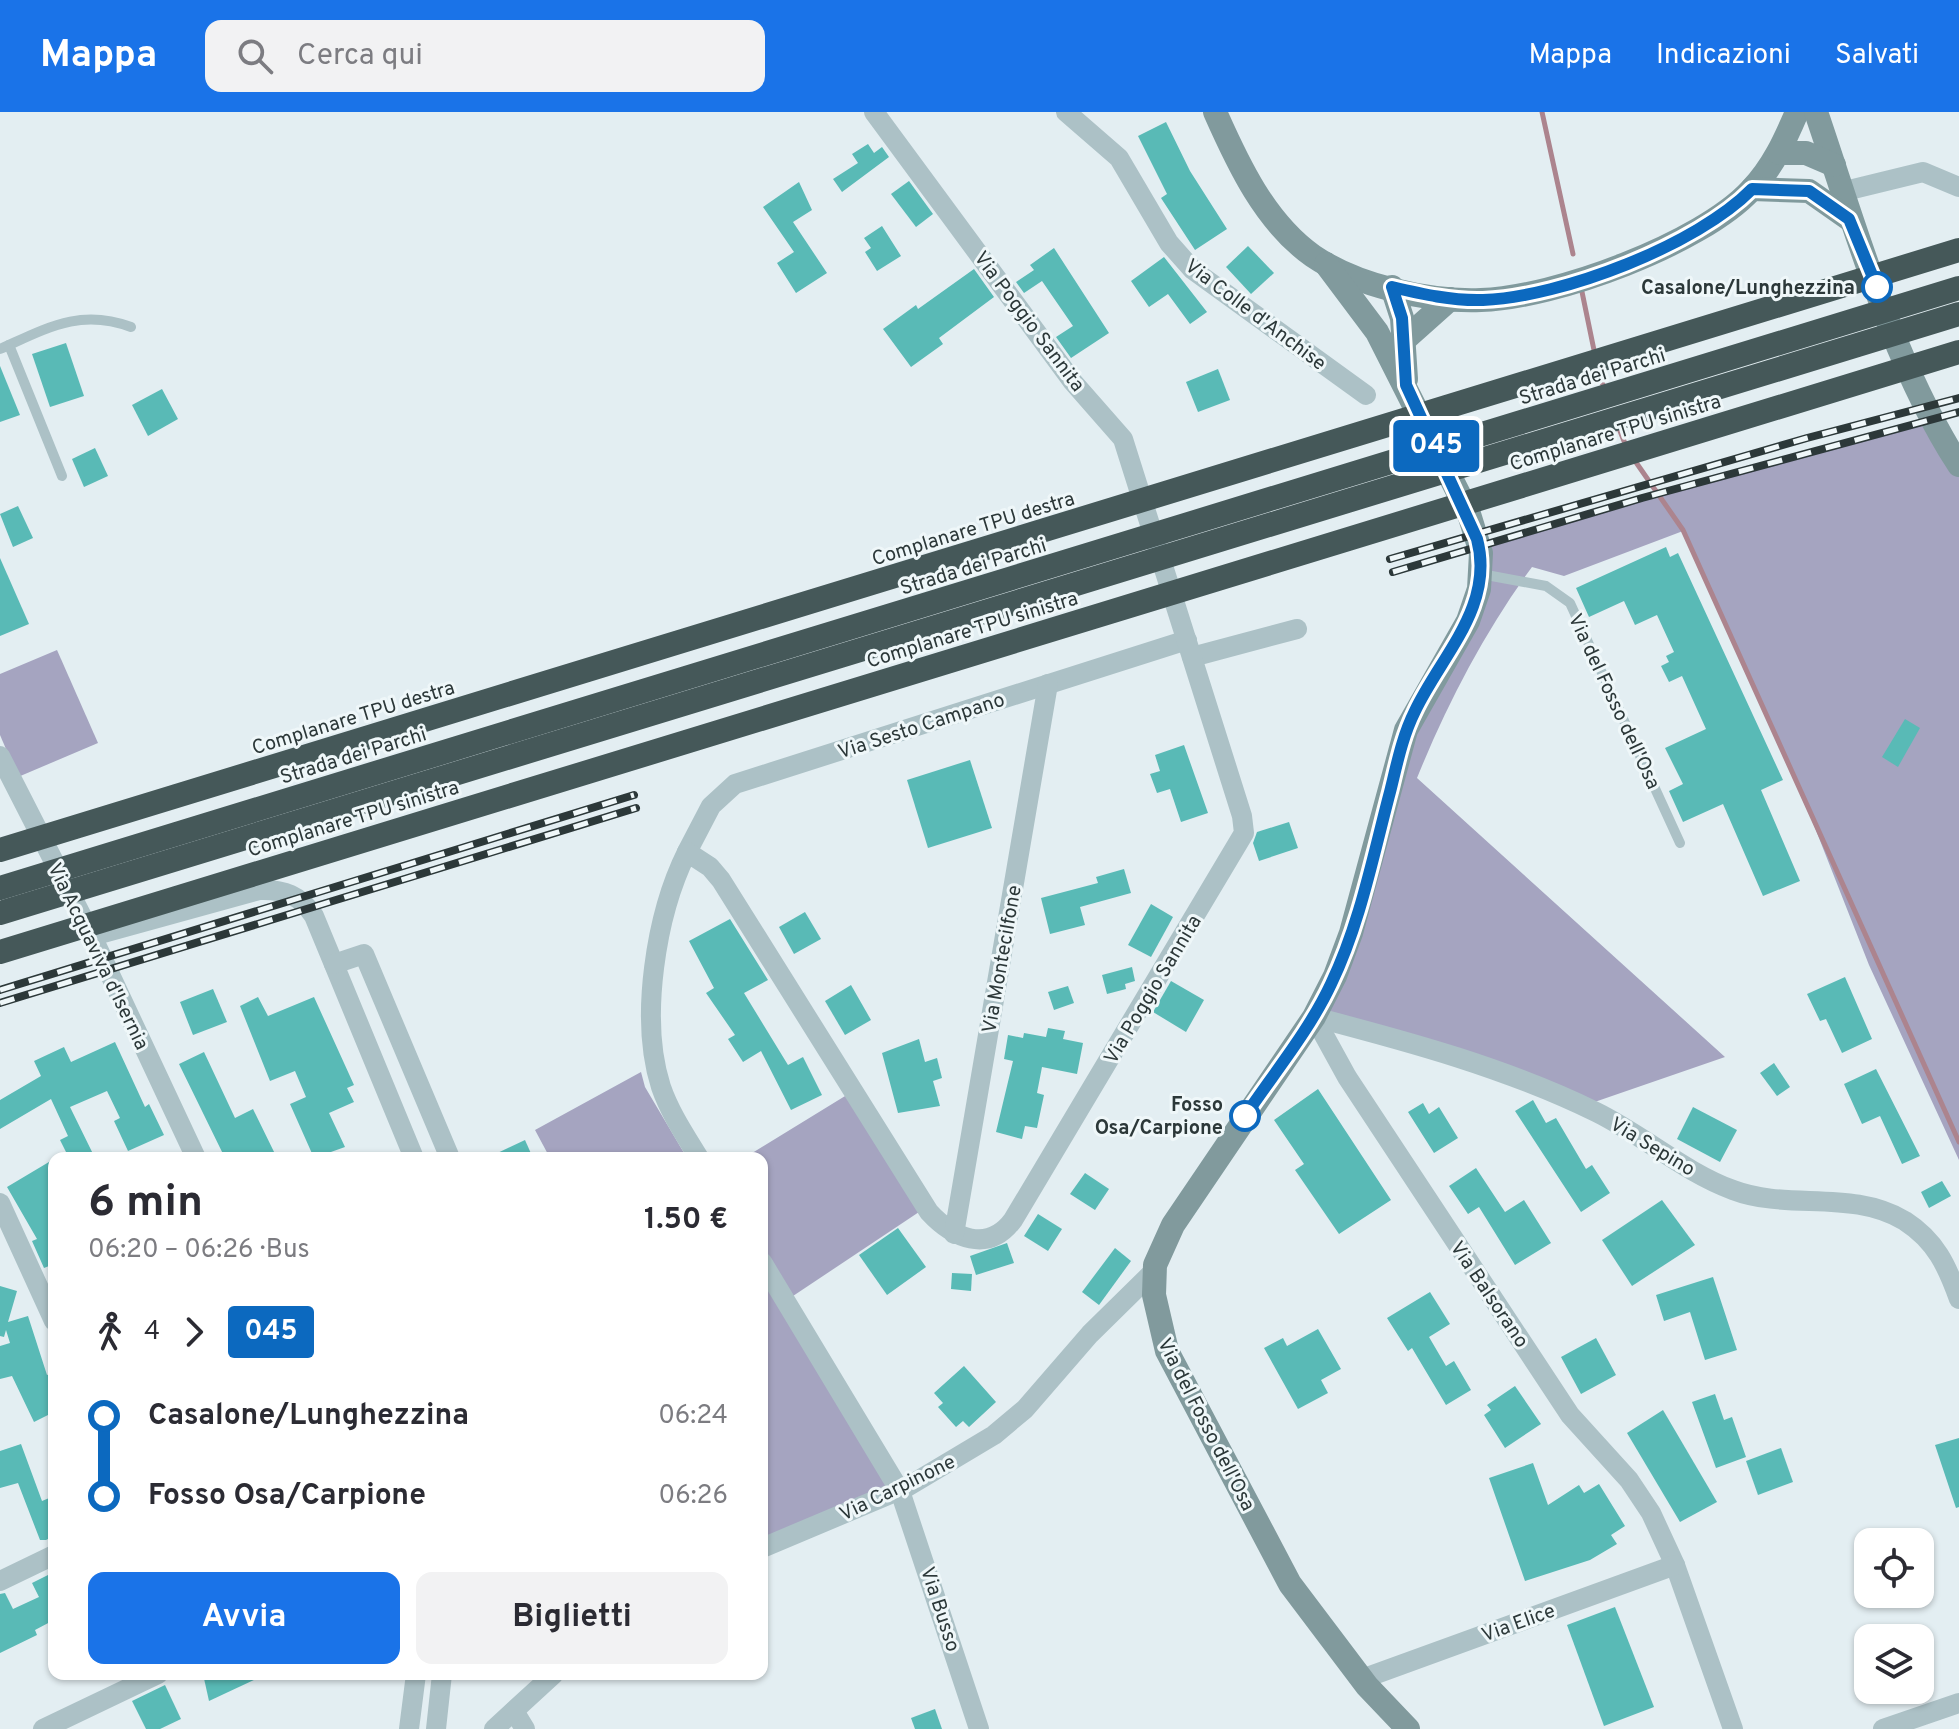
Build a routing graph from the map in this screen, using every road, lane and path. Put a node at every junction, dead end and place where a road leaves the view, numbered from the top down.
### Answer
1 (874, 112) edge
2 (1066, 112) edge
3 (1215, 112) edge
4 (1797, 112) edge
5 (1816, 112) edge
6 (1779, 153) junction
7 (1834, 165) junction
8 (1959, 187) edge
9 (1752, 189) junction
10 (1809, 191) junction
11 (1841, 192) junction
12 (1849, 219) junction
13 (1959, 250) edge
14 (1326, 264) junction
15 (1392, 287) junction
16 (1959, 288) edge
17 (1450, 299) junction
18 (1959, 314) edge
19 (131, 327) dead end
20 (1377, 332) junction
21 (1404, 340) junction
22 (4, 347) edge
23 (1959, 352) edge
24 (1406, 385) junction
25 (1366, 395) dead end
26 (1959, 465) edge
27 (62, 476) dead end
28 (1315, 498) junction
29 (1481, 574) junction
30 (1297, 629) dead end
31 (1189, 649) junction
32 (1048, 684) junction
33 (0, 756) edge
34 (1680, 843) dead end
35 (0, 850) edge
36 (687, 852) junction
37 (0, 888) edge
38 (0, 913) edge
39 (92, 936) junction
40 (0, 952) edge
41 (334, 964) junction
42 (1314, 1017) junction
43 (193, 1152) edge
44 (412, 1152) edge
45 (447, 1152) edge
46 (696, 1152) edge
47 (0, 1203) edge
48 (9, 1225) junction
49 (954, 1234) junction
50 (0, 1249) edge
51 (1154, 1271) junction
52 (768, 1272) edge
53 (1959, 1299) edge
54 (48, 1308) edge
55 (900, 1491) junction
56 (768, 1546) edge
57 (48, 1558) edge
58 (1675, 1565) junction
59 (0, 1581) edge
60 (1362, 1679) junction
61 (145, 1680) edge
62 (415, 1680) edge
63 (441, 1680) edge
64 (549, 1680) edge
65 (1959, 1703) edge
66 (519, 1720) edge
67 (43, 1729) edge
68 (409, 1729) edge
69 (436, 1729) edge
70 (494, 1729) edge
71 (979, 1729) edge
72 (1408, 1729) edge
73 (1733, 1729) edge
74 (1883, 1729) edge

1 - 31 street, Via Poggio Sannita
2 - 25 street, Via Colle d'Anchise
3 - 14 street
4 - 6 street
5 - 7 street
6 - 7 street
6 - 9 street
6 - 10 street
7 - 11 street
8 - 11 street
9 - 10 street
9 - 17 street
10 - 12 street
11 - 12 street
12 - 26 street
13 - 35 highway, Complanare TPU destra
14 - 15 street
14 - 20 street, Via del Fosso dell'Osa
15 - 17 street
15 - 20 street
15 - 21 street
16 - 28 highway, Strada dei Parchi
17 - 21 street
18 - 28 highway, Strada dei Parchi
19 - 22 lane
20 - 24 street, Via del Fosso dell'Osa
21 - 24 street
22 - 27 lane
23 - 40 highway, Complanare TPU sinistra
24 - 29 street, Via del Fosso dell'Osa
28 - 37 highway, Strada dei Parchi
28 - 38 highway, Strada dei Parchi
29 - 34 lane, Via del Fosso dell'Osa
29 - 42 street, Via del Fosso dell'Osa
30 - 31 street, Via Sesto Campano
31 - 32 street, Via Sesto Campano
31 - 49 street, Via Poggio Sannita
32 - 36 street, Via Sesto Campano
32 - 49 street, Via Montecilfone
33 - 39 street, Via Acquaviva d'Isernia
36 - 46 street
36 - 49 street
39 - 41 street
39 - 43 street, Via Acquaviva d'Isernia
41 - 44 street
41 - 45 street
42 - 51 street, Via del Fosso dell'Osa
42 - 53 street, Via Sepino
42 - 58 street, Via Balsorano
47 - 48 street
48 - 50 street
48 - 54 street
51 - 55 street, Via Carpinone
51 - 60 street, Via del Fosso dell'Osa
52 - 55 street, Via Busso
55 - 56 street, Via Carpinone
55 - 71 street, Via Busso
57 - 59 street
58 - 60 street, Via Elice
58 - 73 street, Via Balsorano
60 - 72 street, Via del Fosso dell'Osa
61 - 67 street
62 - 68 street
63 - 69 street
64 - 66 street
65 - 74 street
66 - 70 street

